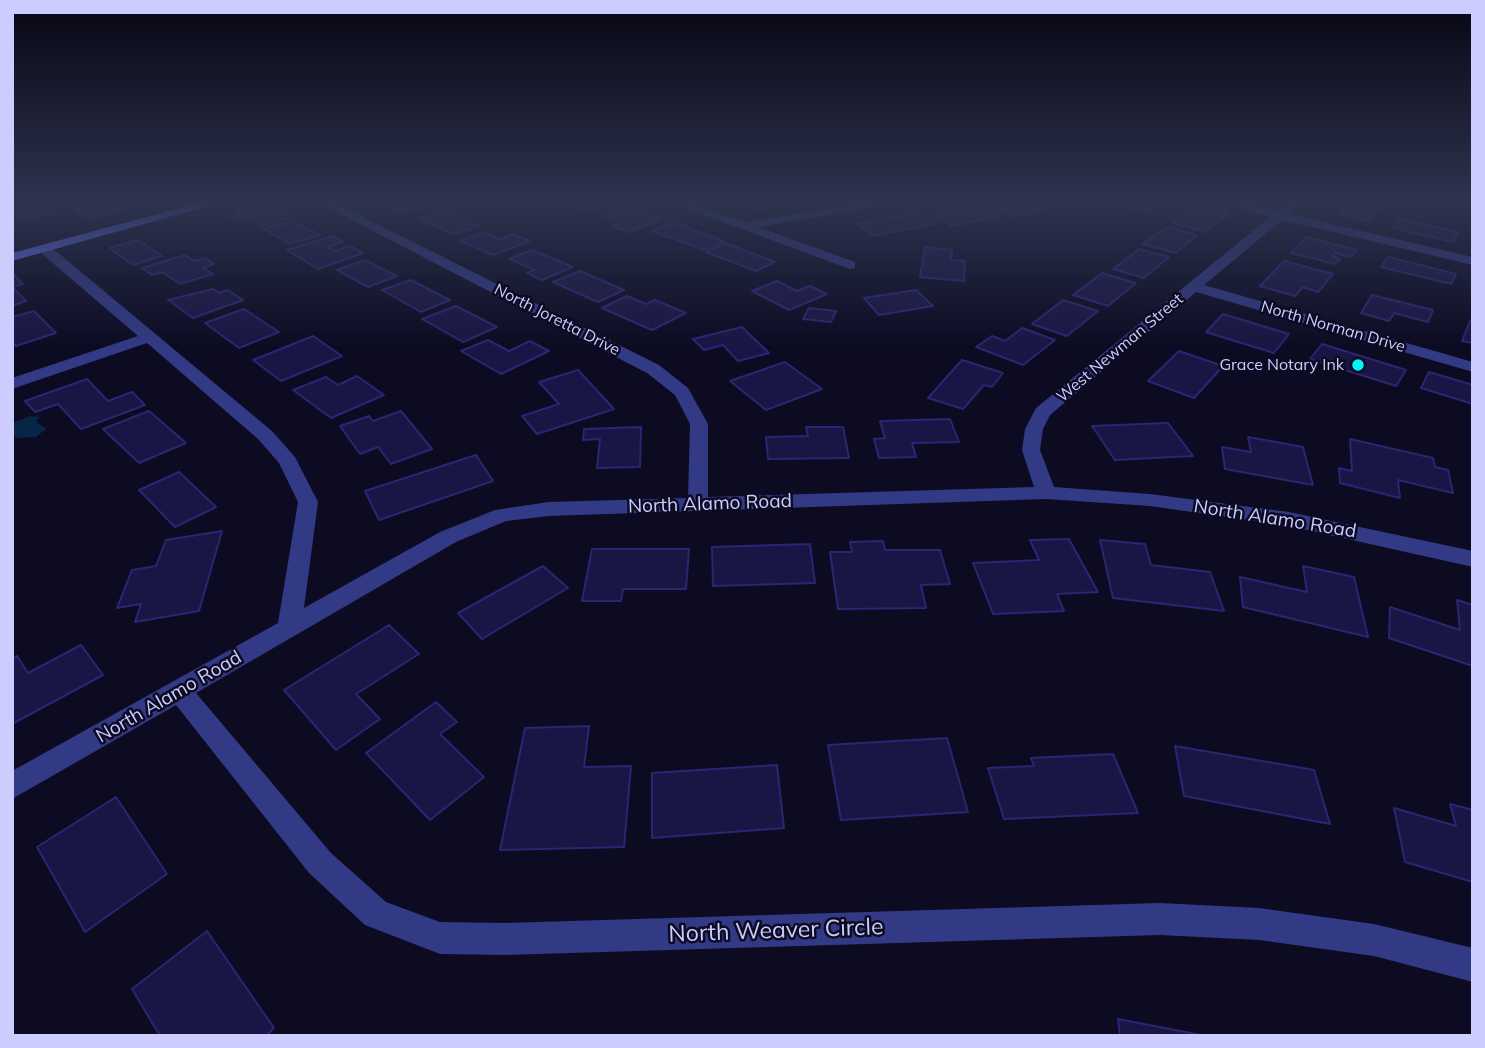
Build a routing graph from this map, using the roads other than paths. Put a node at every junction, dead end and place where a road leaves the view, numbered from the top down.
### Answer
1 (37, 251) edge
2 (47, 251) edge
3 (420, 251) edge
4 (811, 251) edge
5 (1238, 251) edge
6 (1430, 251) edge
7 (12, 257) edge
8 (1473, 261) edge
9 (850, 265) dead end
10 (1194, 287) junction
11 (149, 337) junction
12 (1473, 367) edge
13 (12, 384) edge
14 (1046, 493) junction
15 (698, 504) junction
16 (1473, 559) edge
17 (289, 628) junction
18 (179, 691) junction
19 (12, 786) edge
20 (1473, 965) edge

1 - 7 street
2 - 11 street
3 - 15 street, North Joretta Drive
4 - 9 street
5 - 10 street, West Newman Street
6 - 8 street
10 - 12 street, North Norman Drive
10 - 14 street, West Newman Street
11 - 13 street
11 - 17 street
14 - 15 street, North Alamo Road
14 - 16 street, North Alamo Road
15 - 17 street, North Alamo Road
17 - 18 street, North Alamo Road
18 - 19 street, North Alamo Road
18 - 20 street, North Weaver Circle

